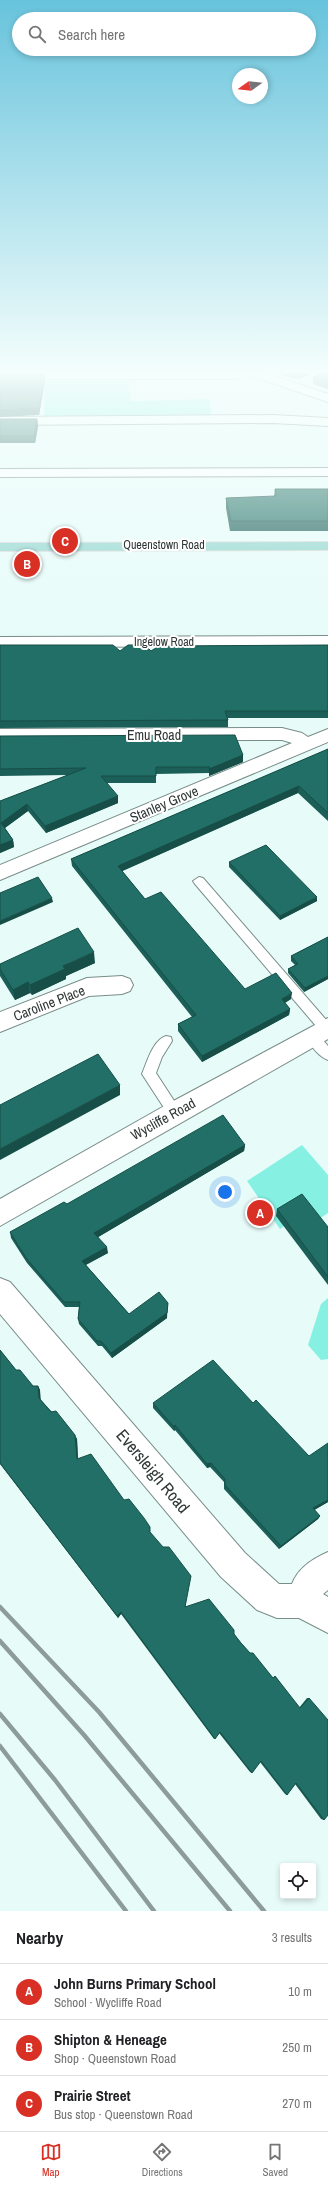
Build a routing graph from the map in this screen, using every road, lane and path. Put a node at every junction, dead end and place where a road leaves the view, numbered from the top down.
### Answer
1 (328, 472) edge
2 (0, 473) edge
3 (328, 546) edge
4 (0, 547) edge
5 (328, 641) edge
6 (0, 642) edge
7 (328, 735) edge
8 (0, 736) edge
9 (306, 744) junction
10 (0, 873) edge
11 (198, 881) dead end
12 (122, 985) dead end
13 (0, 1022) edge
14 (322, 1031) edge
15 (166, 1041) dead end
16 (328, 1055) edge
17 (174, 1112) junction
18 (0, 1213) edge
19 (0, 1292) edge
20 (328, 1569) edge
21 (316, 1608) edge

1 - 2 street
3 - 4 main road, Queenstown Road
5 - 6 street, Ingelow Road
7 - 9 street, Stanley Grove
8 - 9 street, Emu Road
9 - 10 street, Stanley Grove
11 - 14 lane
12 - 13 street, Caroline Place
14 - 16 lane
14 - 17 street, Wycliffe Road
15 - 17 lane
17 - 18 street, Wycliffe Road
19 - 21 street, Eversleigh Road
20 - 21 street

